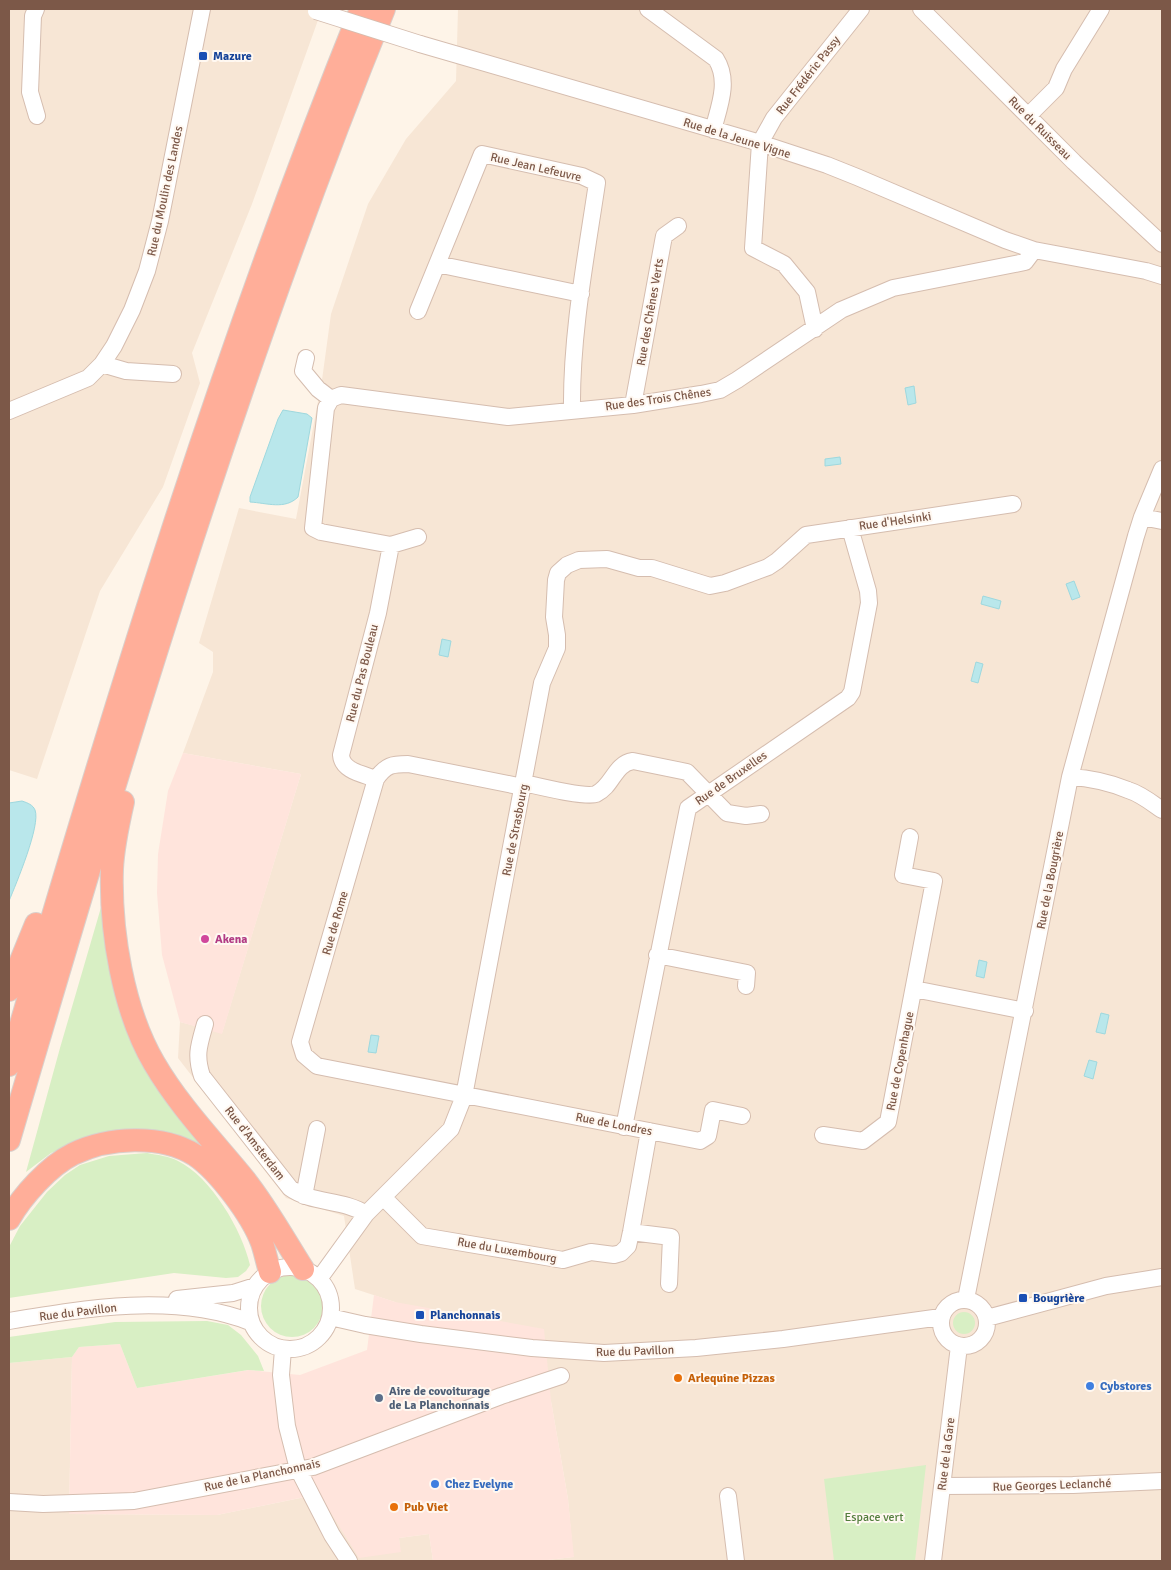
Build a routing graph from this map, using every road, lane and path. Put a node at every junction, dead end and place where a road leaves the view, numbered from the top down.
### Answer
1 (36, 9) edge
2 (202, 9) edge
3 (361, 9) edge
4 (384, 9) edge
5 (648, 9) edge
6 (861, 9) edge
7 (920, 9) edge
8 (1100, 9) edge
9 (312, 10) edge
10 (38, 116) dead end
11 (1028, 116) junction
12 (713, 130) junction
13 (760, 143) junction
14 (678, 226) dead end
15 (1162, 244) edge
16 (1034, 250) junction
17 (437, 264) junction
18 (1162, 276) edge
19 (581, 294) junction
20 (418, 311) dead end
21 (815, 329) junction
22 (306, 358) dead end
23 (102, 364) junction
24 (173, 374) dead end
25 (331, 399) junction
26 (633, 405) junction
27 (572, 410) junction
28 (9, 411) edge
29 (1162, 468) edge
30 (1013, 504) dead end
31 (1142, 516) junction
32 (1162, 520) edge
33 (850, 528) junction
34 (418, 537) dead end
35 (391, 545) junction
36 (785, 554) joint
37 (142, 692) junction
38 (1070, 777) junction
39 (376, 779) junction
40 (523, 785) junction
41 (709, 793) junction
42 (1162, 810) edge
43 (761, 814) dead end
44 (910, 837) dead end
45 (60, 891) junction
46 (658, 955) junction
47 (746, 986) dead end
48 (914, 989) junction
49 (9, 990) edge
50 (1025, 1011) junction
51 (205, 1024) dead end
52 (9, 1065) edge
53 (464, 1096) junction
54 (742, 1116) dead end
55 (624, 1127) junction
56 (318, 1129) dead end
57 (648, 1131) junction
58 (823, 1135) dead end
59 (9, 1140) edge
60 (304, 1196) junction
61 (383, 1197) junction
62 (366, 1214) junction
63 (9, 1219) edge
64 (631, 1232) junction
65 (311, 1274) junction
66 (1162, 1277) edge
67 (262, 1279) junction
68 (669, 1284) dead end
69 (966, 1299) junction
70 (217, 1303) junction
71 (330, 1317) junction
72 (941, 1317) junction
73 (987, 1318) junction
74 (9, 1321) edge
75 (250, 1322) junction
76 (959, 1346) junction
77 (283, 1349) junction
78 (561, 1376) dead end
79 (298, 1468) junction
80 (1162, 1481) edge
81 (942, 1486) junction
82 (728, 1496) dead end
83 (9, 1502) edge
84 (349, 1561) edge
85 (736, 1561) edge
86 (934, 1561) edge

1 - 10 street
2 - 23 street, Rue du Moulin des Landes
3 - 45 highway
4 - 37 highway
5 - 12 street
6 - 13 street, Rue Frédéric Passy
7 - 11 street, Rue du Ruisseau
8 - 11 street
9 - 12 street, Rue de la Jeune Vigne, bridge
11 - 15 street, Rue du Ruisseau
12 - 13 street, Rue de la Jeune Vigne
13 - 16 street, Rue de la Jeune Vigne
13 - 21 street
14 - 26 street, Rue des Chênes Verts
16 - 18 street, Rue de la Jeune Vigne
16 - 21 street, Rue des Trois Chênes
17 - 19 street
17 - 19 street, Rue Jean Lefeuvre
17 - 20 street, Rue Jean Lefeuvre
19 - 27 street, Rue Jean Lefeuvre
21 - 26 street, Rue des Trois Chênes
22 - 25 street
23 - 24 street
23 - 28 street, Rue du Moulin des Landes
25 - 27 street, Rue des Trois Chênes
25 - 35 street
26 - 27 street, Rue des Trois Chênes
29 - 31 street, Rue de la Bougrière
30 - 33 street, Rue d'Helsinki
31 - 32 street
31 - 38 street, Rue de la Bougrière
33 - 36 street, Rue d'Helsinki
33 - 41 street, Rue de Bruxelles
34 - 35 street
35 - 39 street, Rue du Pas Bouleau
36 - 40 street, Rue de Strasbourg
37 - 59 highway
37 - 65 highway
38 - 42 street
38 - 50 street, Rue de la Bougrière
39 - 40 street
39 - 53 street, Rue de Rome
40 - 41 street
40 - 53 street, Rue de Strasbourg
41 - 43 street
41 - 46 street, Rue de Bruxelles
44 - 48 street, Rue de Copenhague
45 - 49 highway
45 - 52 highway
46 - 47 street
46 - 55 street, Rue de Bruxelles
48 - 50 street
48 - 58 street, Rue de Copenhague
50 - 69 street, Rue de la Bougrière
51 - 60 street, Rue d'Amsterdam
53 - 55 street, Rue de Londres
53 - 61 street, Rue de Strasbourg
54 - 57 street, Rue de Londres
55 - 57 street, Rue de Londres
56 - 60 street
57 - 64 street, Rue du Luxembourg
60 - 62 street, Rue d'Amsterdam
61 - 62 street, Rue de Strasbourg
61 - 64 street, Rue du Luxembourg
62 - 65 street, Rue de Strasbourg
63 - 67 highway
64 - 68 street
65 - 67 street
65 - 71 street
66 - 73 street
67 - 70 street, Rue du Pavillon
67 - 75 street
69 - 72 street
69 - 73 street
70 - 74 street, Rue du Pavillon
70 - 75 street, Rue du Pavillon
71 - 72 street, Rue du Pavillon
71 - 77 street
72 - 76 street
73 - 76 street
75 - 77 street
76 - 81 street, Rue de la Gare
77 - 79 street
78 - 79 street, Rue de la Planchonnais
79 - 83 street, Rue de la Planchonnais
79 - 84 street
80 - 81 street, Rue Georges Leclanché
81 - 86 street, Rue de la Gare
82 - 85 street

